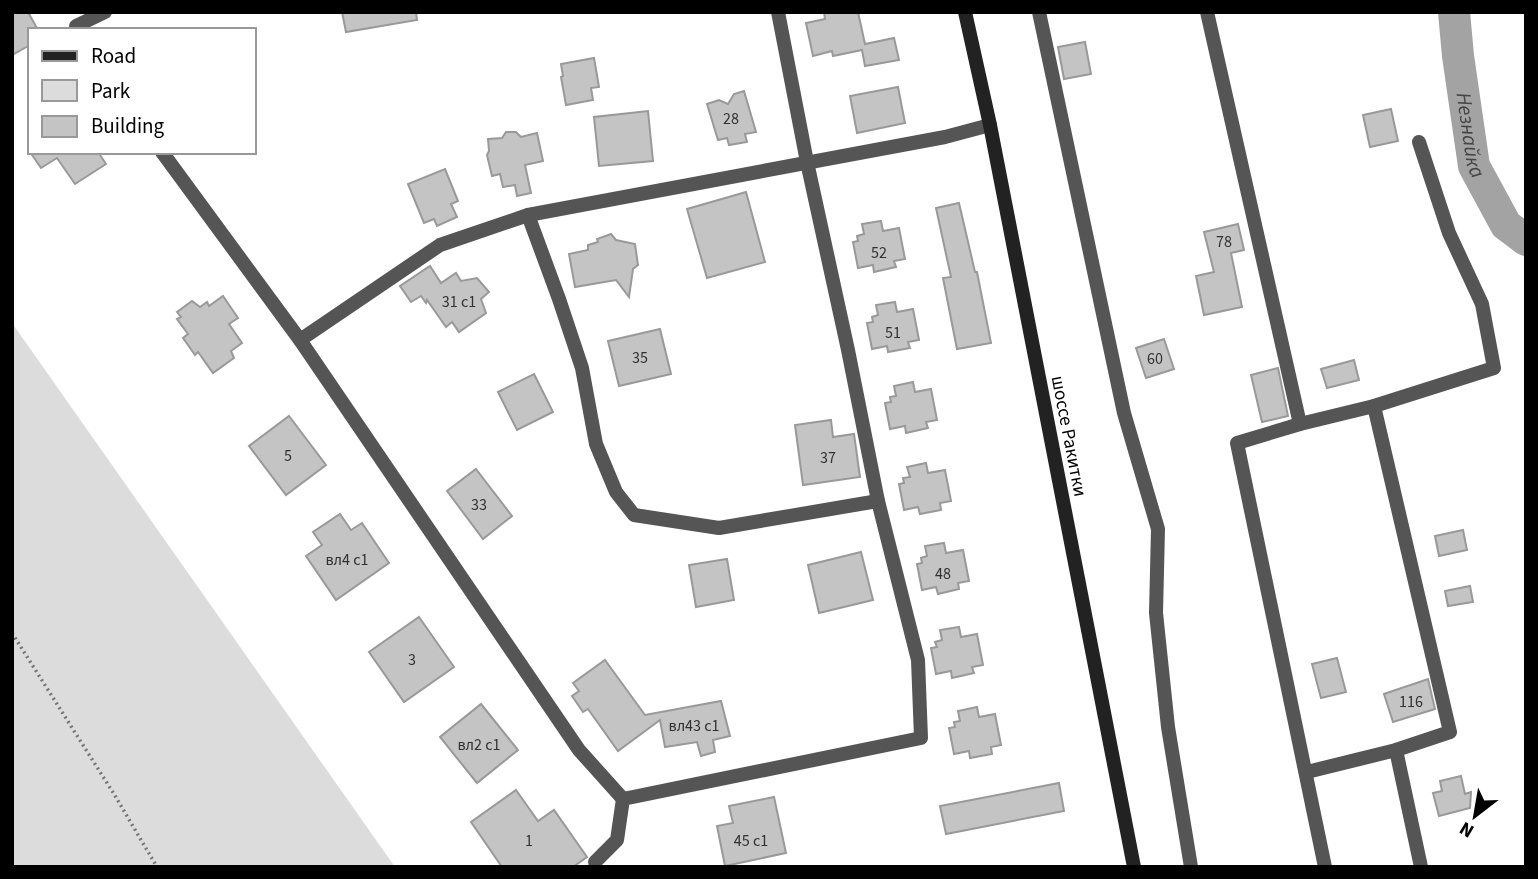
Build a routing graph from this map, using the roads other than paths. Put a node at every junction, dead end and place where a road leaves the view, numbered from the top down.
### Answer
1 (69, 12) edge
2 (105, 12) edge
3 (778, 12) edge
4 (965, 12) edge
5 (1039, 12) edge
6 (1207, 12) edge
7 (77, 28) edge
8 (990, 125) junction
9 (1419, 142) dead end
10 (163, 154) edge
11 (807, 162) junction
12 (528, 215) junction
13 (300, 340) junction
14 (1374, 406) junction
15 (1300, 424) junction
16 (878, 501) junction
17 (1396, 750) junction
18 (1307, 772) junction
19 (623, 799) junction
20 (595, 862) dead end
21 (1134, 867) edge
22 (1191, 867) edge
23 (1325, 867) edge
24 (1421, 867) edge

1 - 7 street
2 - 7 street
3 - 11 street
4 - 8 main road, шоссе Ракитки
5 - 22 street
6 - 15 street
8 - 11 street
8 - 21 main road, шоссе Ракитки
9 - 14 street
10 - 13 street
11 - 12 street
11 - 16 street
12 - 13 street
12 - 16 street
13 - 19 street
14 - 15 street
14 - 17 street
15 - 18 street
16 - 19 street
17 - 18 street
17 - 24 street
18 - 23 street
19 - 20 street

